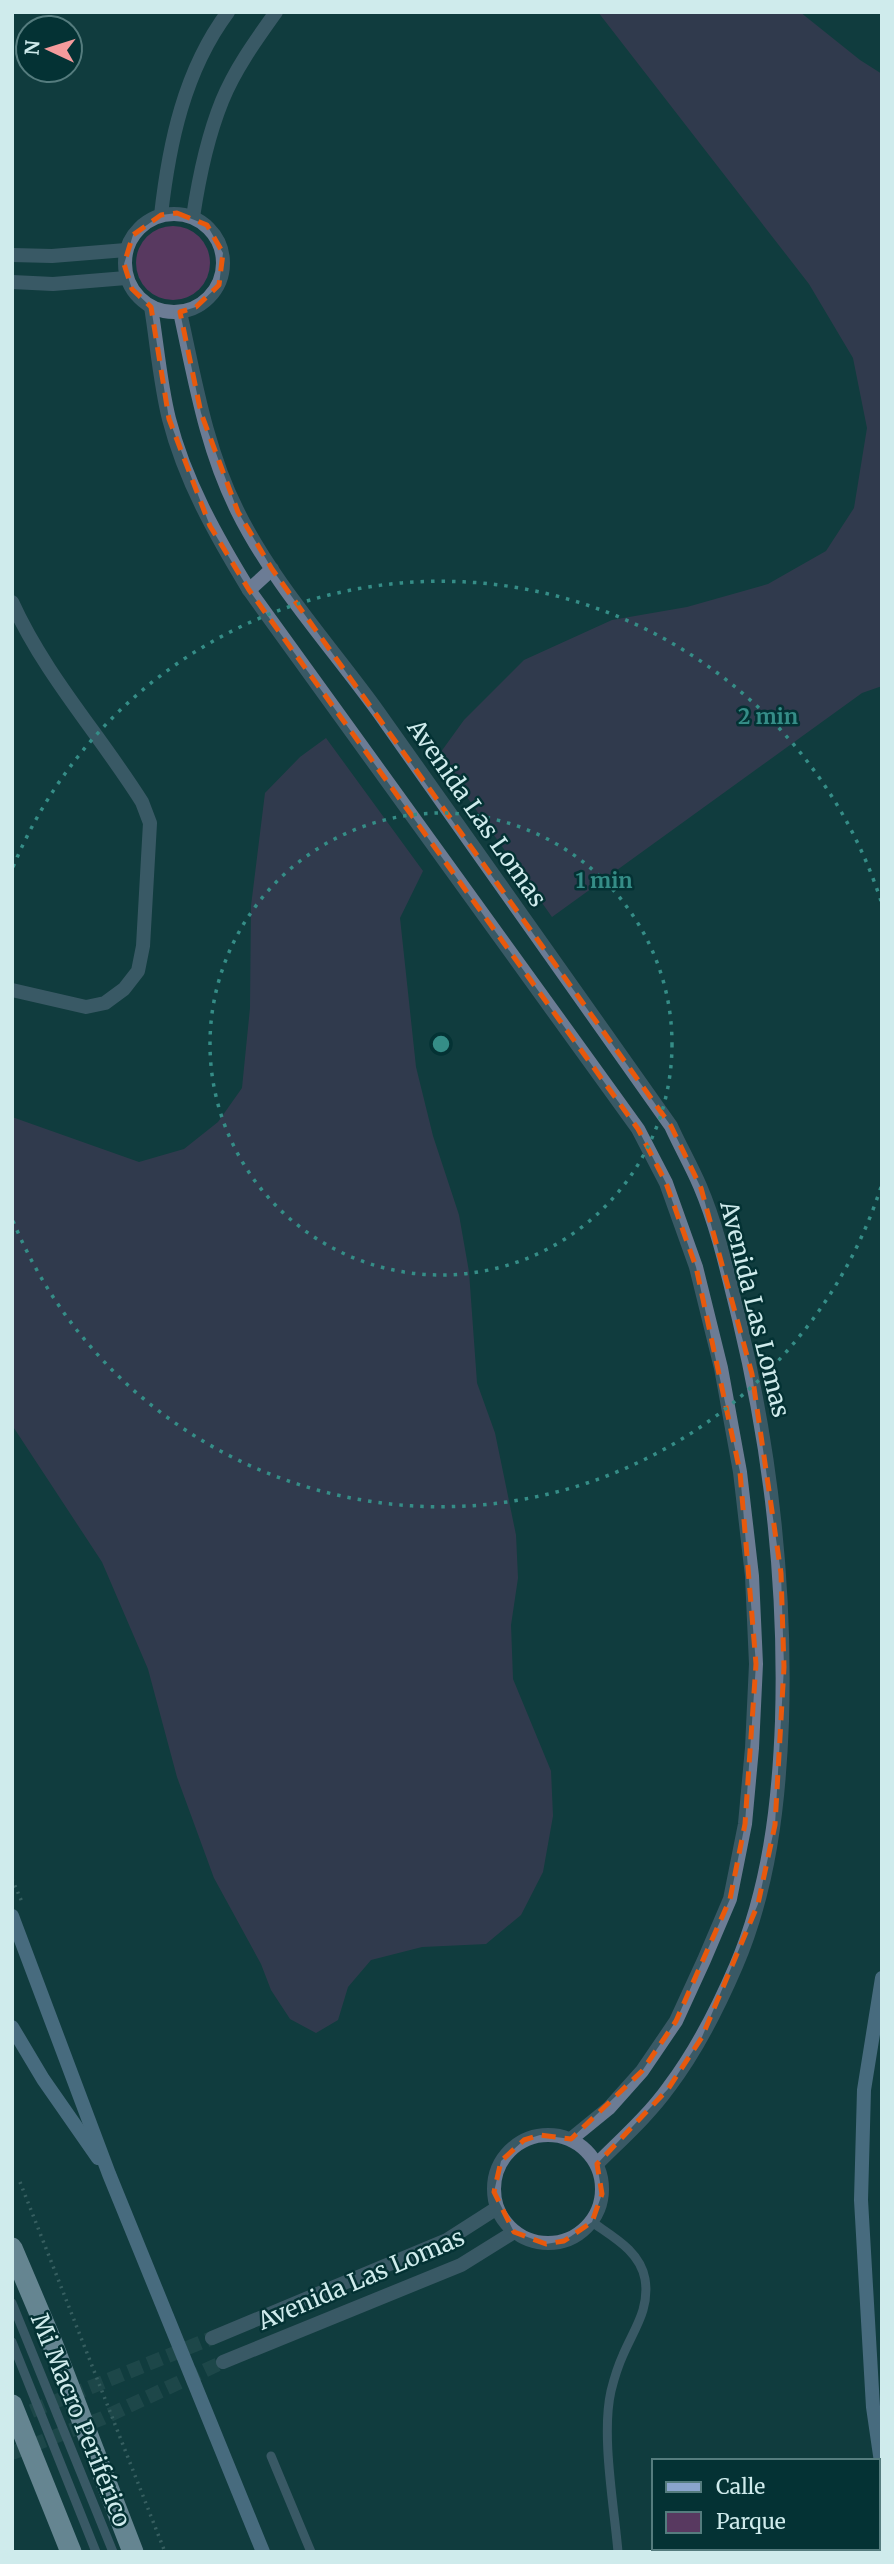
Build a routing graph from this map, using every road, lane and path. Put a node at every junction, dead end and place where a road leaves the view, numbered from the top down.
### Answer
1 (228, 12) edge
2 (276, 12) edge
3 (161, 215) junction
4 (193, 217) junction
5 (126, 250) junction
6 (12, 255) edge
7 (126, 278) junction
8 (12, 282) edge
9 (151, 307) junction
10 (180, 312) junction
11 (272, 569) junction
12 (248, 590) junction
13 (12, 602) edge
14 (12, 990) edge
15 (12, 1916) edge
16 (882, 1978) edge
17 (12, 2027) edge
18 (571, 2139) junction
19 (597, 2164) junction
20 (109, 2174) junction
21 (20, 2182) dead end
22 (497, 2208) junction
23 (592, 2222) junction
24 (514, 2232) junction
25 (12, 2248) edge
26 (12, 2303) edge
27 (212, 2339) tunnel mouth
28 (12, 2342) edge
29 (223, 2362) tunnel mouth
30 (12, 2405) edge
31 (271, 2456) dead end
32 (882, 2469) edge
33 (71, 2552) edge
34 (96, 2552) edge
35 (113, 2552) edge
36 (134, 2552) edge
37 (165, 2552) edge
38 (263, 2552) edge
39 (311, 2552) edge
40 (618, 2552) edge

1 - 3 street
2 - 4 street
3 - 4 street
3 - 5 street
4 - 10 street
5 - 6 street
5 - 7 street
7 - 8 street
7 - 9 street
9 - 10 street
9 - 12 street, Avenida Las Lomas
10 - 11 street, Avenida Las Lomas
11 - 12 street
11 - 19 street, Avenida Las Lomas
12 - 18 street, Avenida Las Lomas
13 - 14 street
15 - 20 main road
16 - 32 main road
17 - 20 main road
18 - 19 street
18 - 22 street
19 - 23 street
20 - 38 main road
21 - 37 path
22 - 24 street
22 - 27 street, Avenida Las Lomas
23 - 24 street
23 - 40 lane
24 - 29 street, Avenida Las Lomas
25 - 36 highway
26 - 35 lane, Mi Macro Periférico
28 - 34 lane, Mi Macro Periférico
30 - 33 highway
31 - 39 lane

